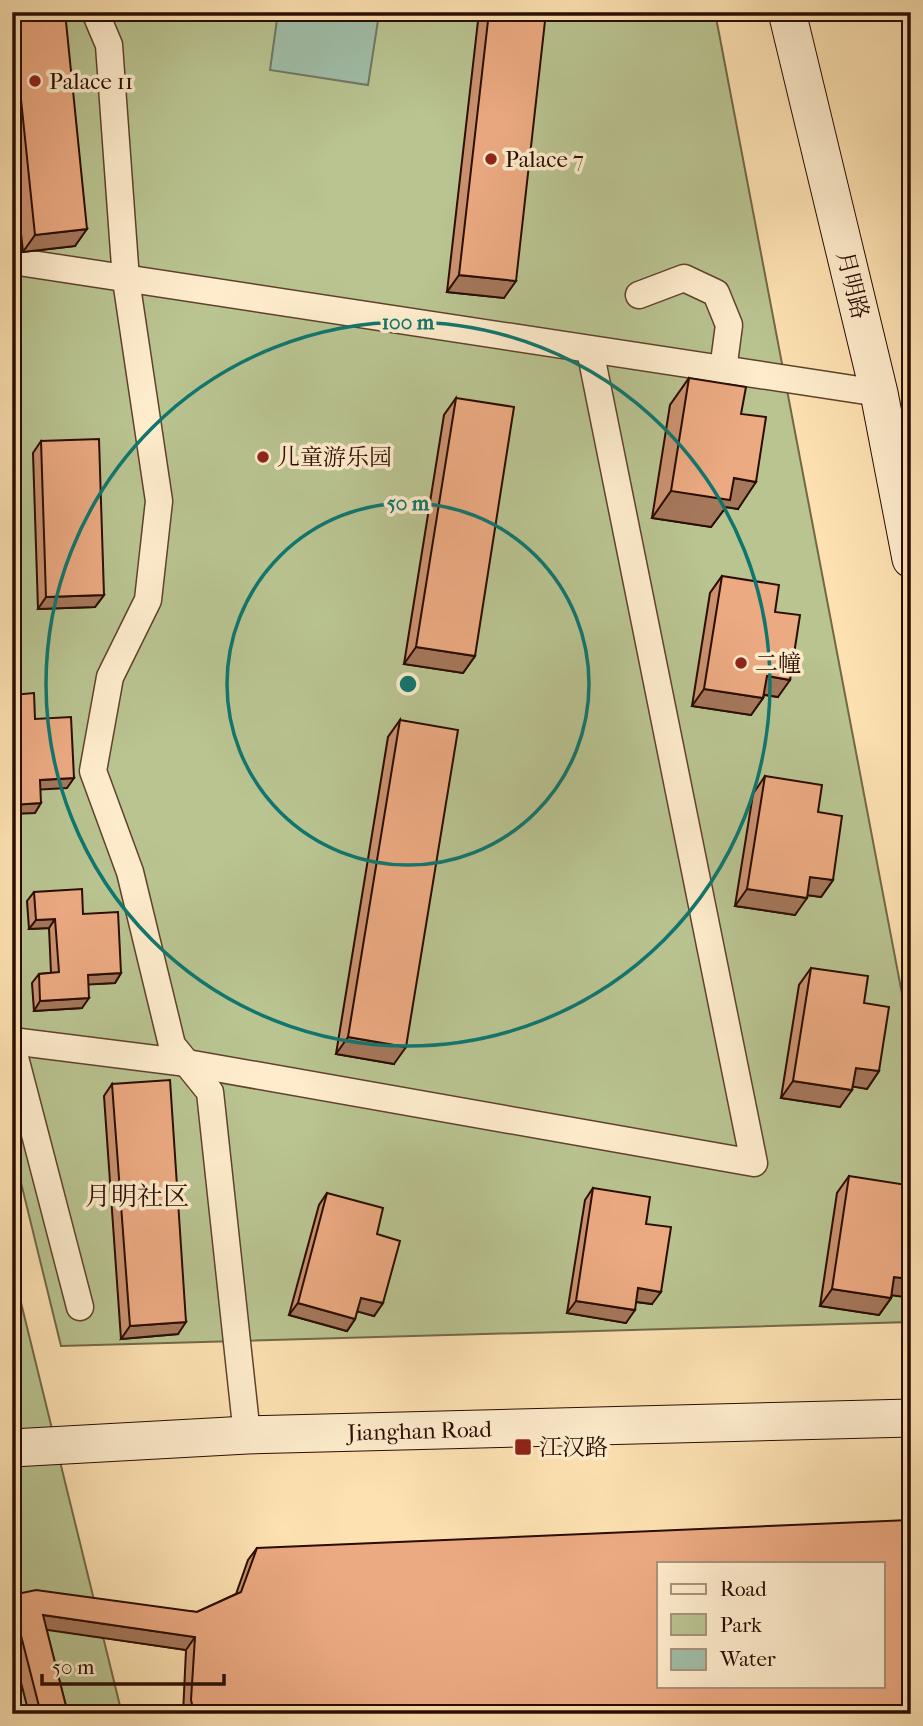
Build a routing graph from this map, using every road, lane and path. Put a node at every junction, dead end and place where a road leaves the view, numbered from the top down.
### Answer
1 (94, 12) edge
2 (787, 12) edge
3 (12, 261) edge
4 (126, 280) junction
5 (639, 295) dead end
6 (590, 350) junction
7 (723, 370) junction
8 (879, 393) junction
9 (911, 559) edge
10 (12, 1043) edge
11 (187, 1063) junction
12 (80, 1307) dead end
13 (911, 1418) edge
14 (247, 1435) junction
15 (12, 1448) edge

1 - 4 street
2 - 8 street, 月明路
3 - 4 street
4 - 6 street
4 - 11 street
5 - 7 street
6 - 7 street
6 - 11 street
7 - 8 street
8 - 9 street, 月明路
10 - 11 street
10 - 12 street
11 - 14 street
13 - 14 street, Jianghan Road
14 - 15 street, Jianghan Road

